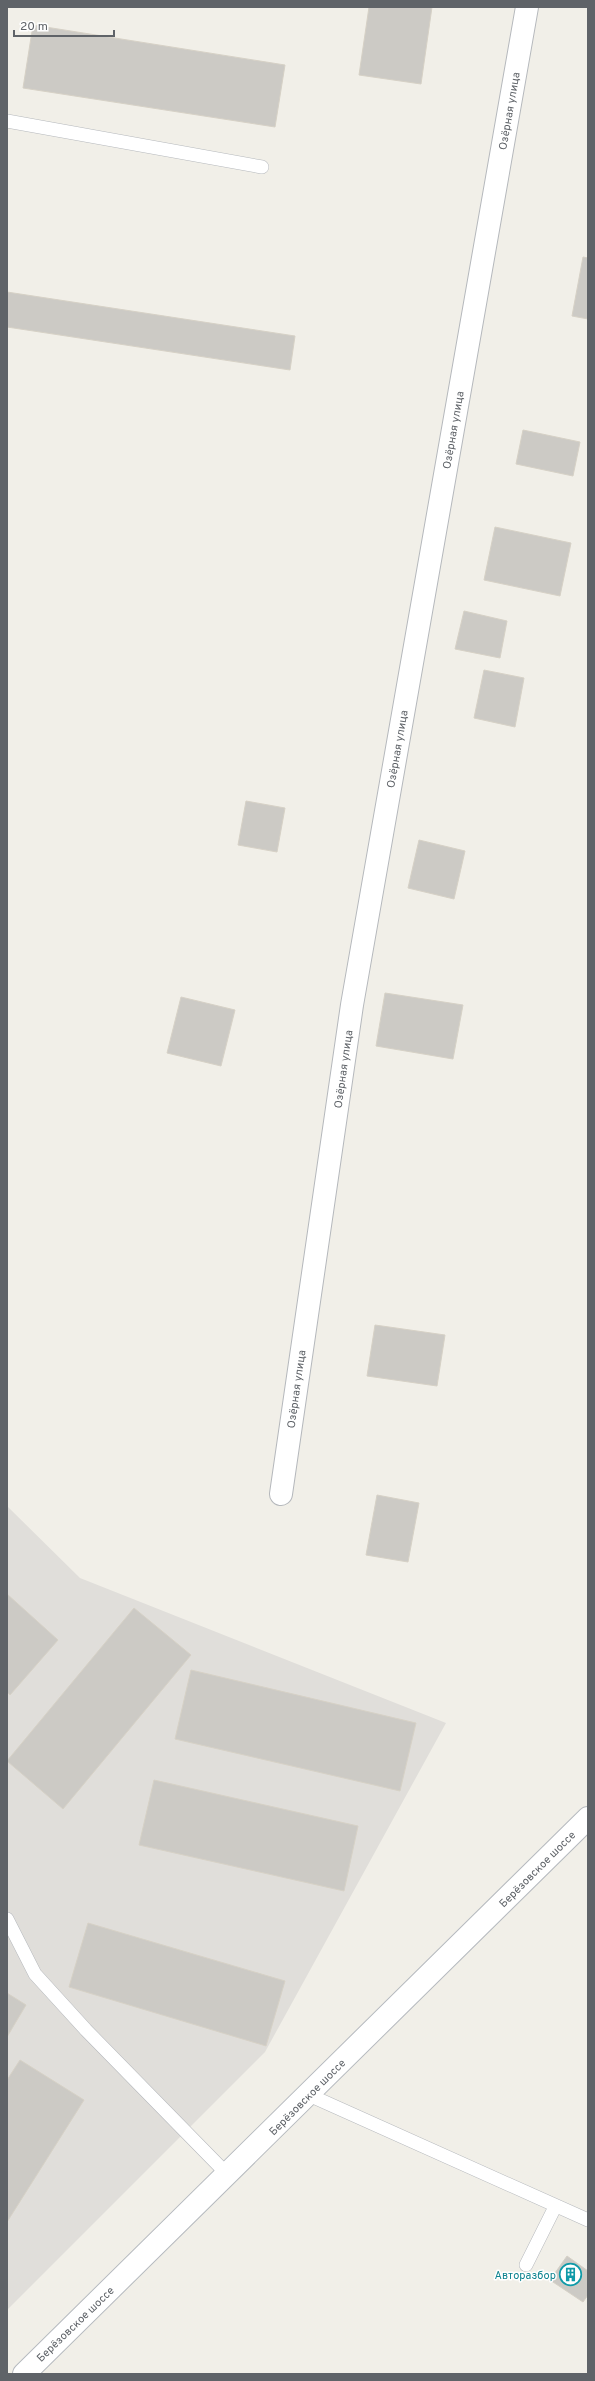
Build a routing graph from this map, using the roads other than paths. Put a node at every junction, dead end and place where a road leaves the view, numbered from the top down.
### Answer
1 (527, 7) edge
2 (7, 121) edge
3 (262, 167) dead end
4 (281, 1494) dead end
5 (588, 1818) edge
6 (7, 1919) edge
7 (309, 2095) junction
8 (228, 2175) junction
9 (555, 2207) junction
10 (588, 2220) edge
11 (526, 2265) dead end
12 (24, 2374) edge

1 - 4 street, Озёрная улица
2 - 3 lane
5 - 7 street, Берёзовское шоссе
6 - 8 lane
7 - 8 street, Берёзовское шоссе
7 - 9 lane
8 - 12 street, Берёзовское шоссе
9 - 10 lane
9 - 11 lane

